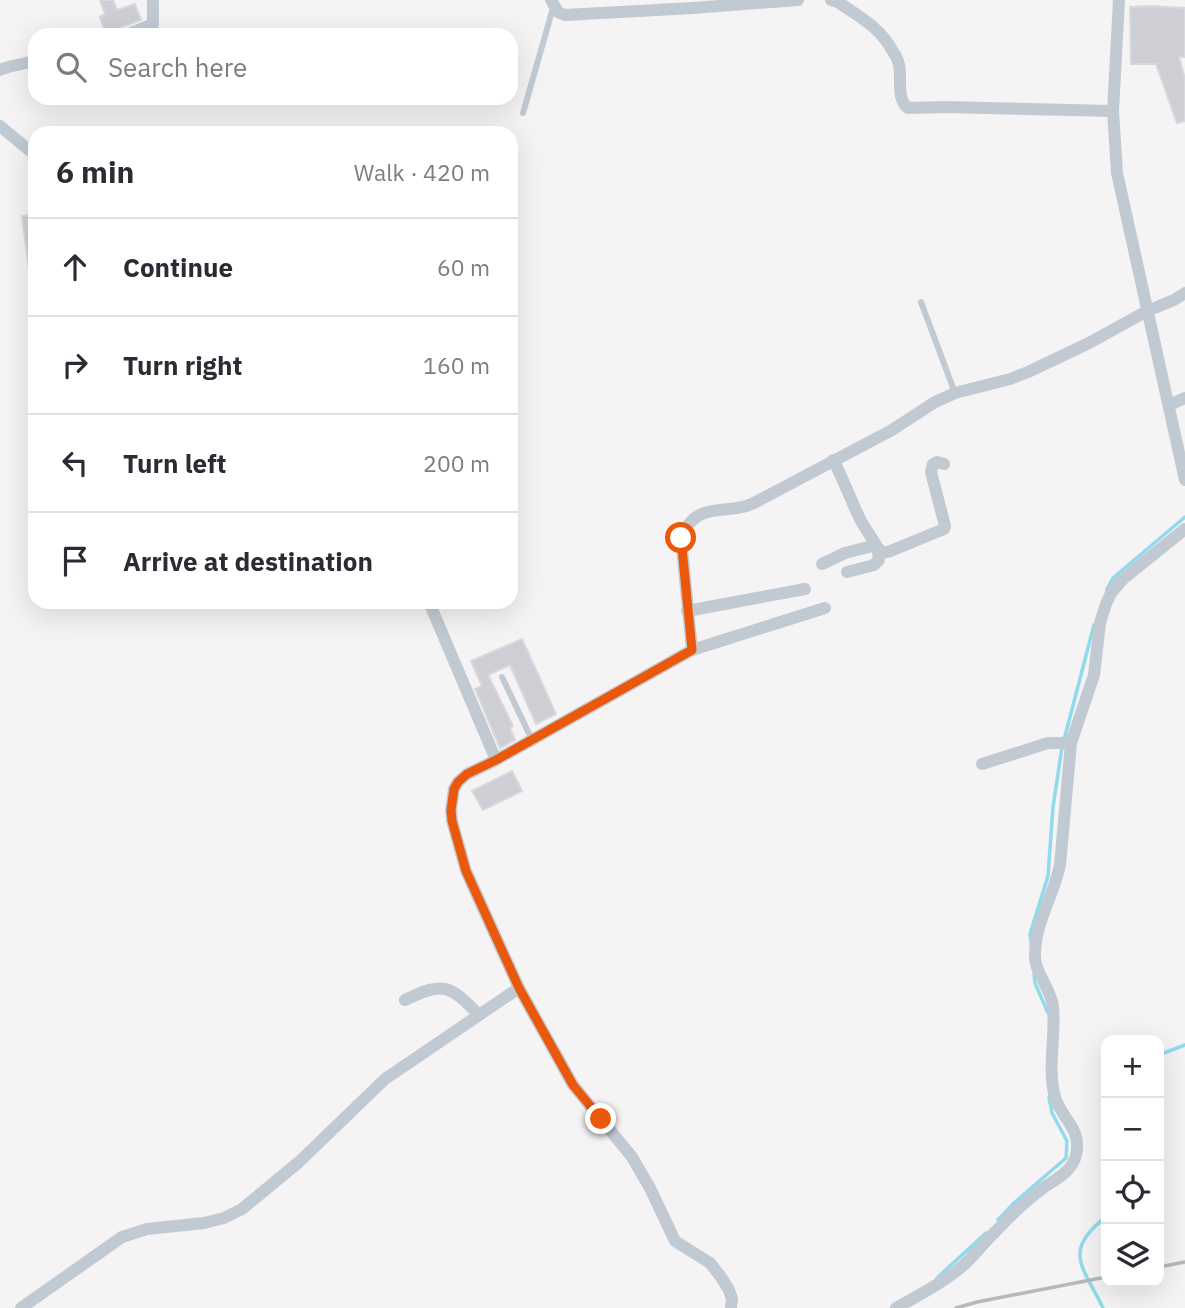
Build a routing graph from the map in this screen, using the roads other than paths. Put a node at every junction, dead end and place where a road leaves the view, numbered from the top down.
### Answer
1 (153, 0) edge
2 (798, 0) edge
3 (831, 0) edge
4 (1119, 0) edge
5 (552, 3) edge
6 (143, 28) edge
7 (28, 62) edge
8 (0, 70) edge
9 (1113, 111) junction
10 (523, 113) dead end
11 (0, 126) edge
12 (28, 149) edge
13 (1185, 293) edge
14 (921, 302) dead end
15 (1147, 311) junction
16 (955, 393) junction
17 (1185, 398) edge
18 (1169, 405) junction
19 (833, 460) junction
20 (944, 464) dead end
21 (1185, 480) edge
22 (1185, 529) edge
23 (877, 547) junction
24 (822, 564) dead end
25 (846, 572) dead end
26 (805, 589) dead end
27 (825, 608) dead end
28 (432, 609) edge
29 (687, 611) junction
30 (692, 650) junction
31 (502, 677) dead end
32 (532, 740) junction
33 (1064, 743) junction
34 (496, 760) junction
35 (982, 764) dead end
36 (519, 988) junction
37 (405, 1000) dead end
38 (479, 1015) junction
39 (21, 1308) edge
40 (731, 1308) edge
41 (896, 1308) edge

1 - 6 street
2 - 5 street
3 - 9 street
4 - 9 street
5 - 10 lane
7 - 8 street
9 - 15 street
11 - 12 street
13 - 15 street
14 - 16 lane
15 - 16 street
15 - 18 street
16 - 19 street
17 - 18 street
18 - 21 street
19 - 23 street
19 - 29 street
20 - 23 street
22 - 33 street
23 - 24 street
23 - 25 street
26 - 29 street
27 - 30 street
28 - 34 street
29 - 30 street
30 - 32 street
31 - 32 lane
32 - 34 street
33 - 35 street
33 - 41 street
34 - 36 street
36 - 38 street
36 - 40 street
37 - 38 street
38 - 39 street

